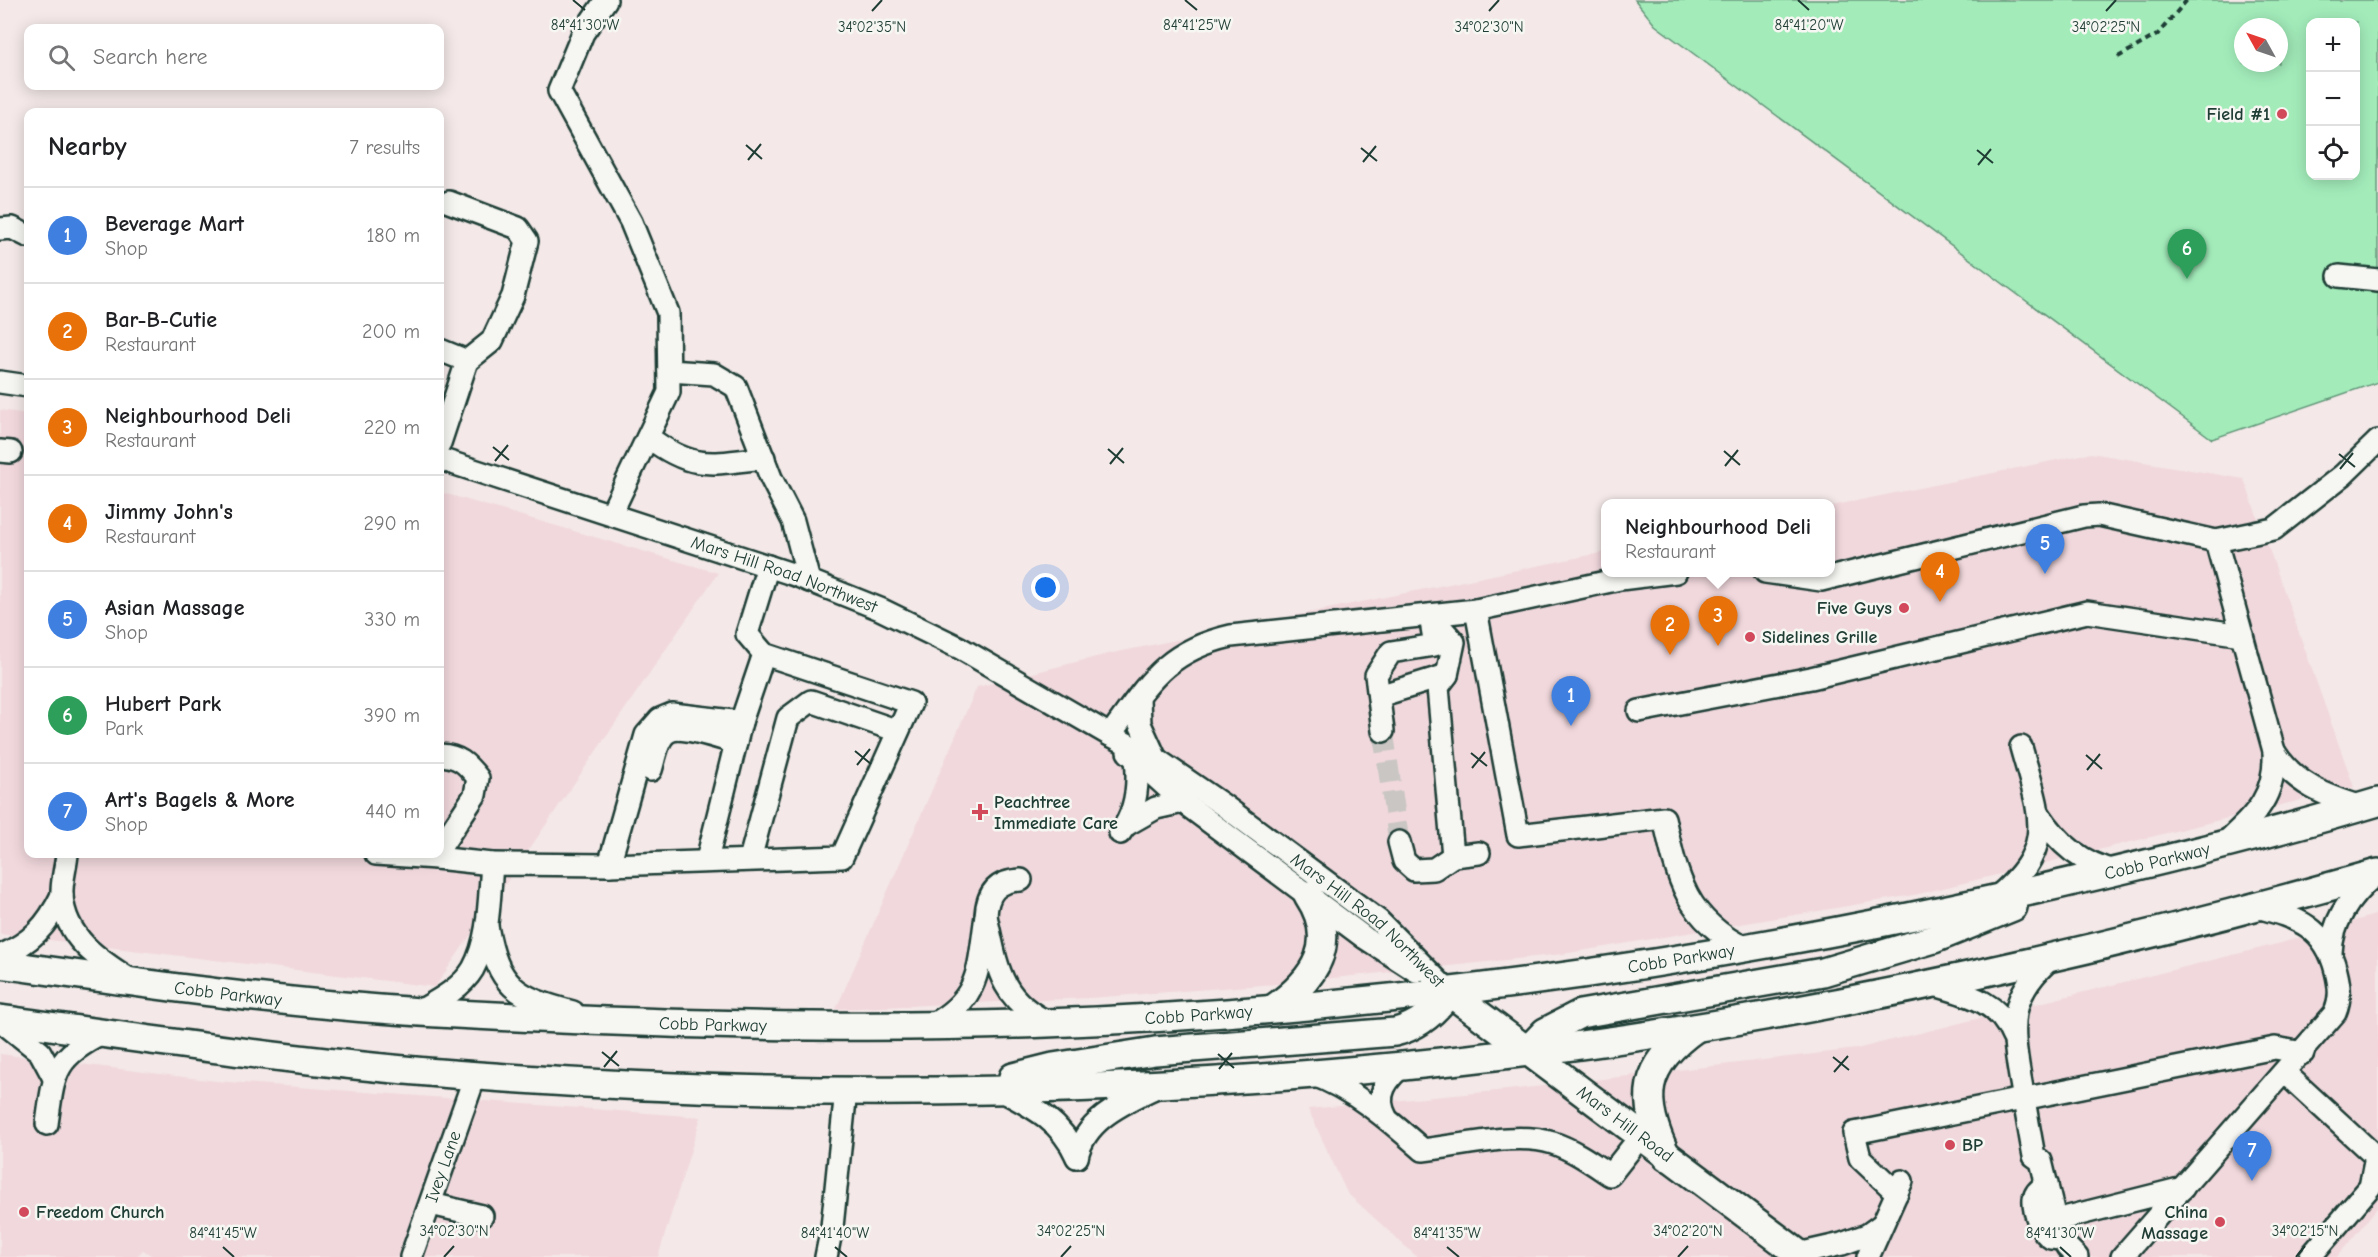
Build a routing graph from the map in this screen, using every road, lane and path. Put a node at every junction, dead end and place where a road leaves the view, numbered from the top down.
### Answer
1 (606, 0) edge
2 (2187, 0) edge
3 (2118, 57) dead end
4 (449, 202) dead end
5 (0, 229) edge
6 (24, 234) edge
7 (2339, 276) dead end
8 (2378, 279) edge
9 (444, 352) edge
10 (467, 361) junction
11 (669, 371) junction
12 (0, 382) edge
13 (24, 385) edge
14 (444, 431) edge
15 (648, 437) junction
16 (2378, 441) edge
17 (764, 458) junction
18 (444, 460) edge
19 (611, 514) junction
20 (2216, 541) junction
21 (768, 566) junction
22 (1639, 577) edge
23 (1797, 577) edge
24 (1833, 577) edge
25 (1835, 577) edge
26 (809, 580) junction
27 (1476, 610) junction
28 (1430, 615) junction
29 (2242, 635) junction
30 (764, 654) junction
31 (1447, 675) junction
32 (1379, 696) junction
33 (1139, 698) junction
34 (1639, 711) dead end
35 (741, 722) junction
36 (898, 731) junction
37 (1383, 731) tunnel mouth
38 (1110, 735) junction
39 (736, 743) junction
40 (2021, 747) dead end
41 (2274, 751) junction
42 (444, 755) edge
43 (1146, 759) junction
44 (1183, 802) junction
45 (2370, 804) edge
46 (2039, 814) junction
47 (1399, 842) tunnel mouth
48 (444, 844) edge
49 (2222, 846) junction
50 (1479, 853) dead end
51 (444, 854) edge
52 (611, 856) junction
53 (1453, 856) junction
54 (67, 858) edge
55 (750, 859) junction
56 (707, 860) junction
57 (492, 864) junction
58 (2117, 872) junction
59 (2377, 874) edge
60 (1021, 880) dead end
61 (2070, 882) junction
62 (62, 895) junction
63 (1308, 895) junction
64 (1996, 898) junction
65 (2257, 907) junction
66 (986, 916) junction
67 (487, 926) junction
68 (1747, 949) junction
69 (2331, 952) junction
70 (0, 956) edge
71 (2055, 956) junction
72 (0, 964) edge
73 (134, 982) junction
74 (1930, 984) junction
75 (1449, 992) junction
76 (1274, 1008) junction
77 (418, 1011) junction
78 (0, 1020) edge
79 (600, 1020) junction
80 (1050, 1023) junction
81 (930, 1026) junction
82 (1699, 1026) junction
83 (104, 1033) junction
84 (2013, 1037) junction
85 (1526, 1052) junction
86 (2303, 1053) junction
87 (1405, 1064) junction
88 (1308, 1073) junction
89 (2285, 1073) junction
90 (475, 1076) junction
91 (54, 1078) junction
92 (1164, 1083) junction
93 (986, 1088) junction
94 (846, 1090) junction
95 (2024, 1100) junction
96 (1386, 1117) junction
97 (47, 1124) dead end
98 (1640, 1137) junction
99 (1668, 1158) junction
100 (2183, 1188) junction
101 (431, 1204) junction
102 (482, 1216) dead end
103 (1881, 1225) junction
104 (2059, 1229) junction
105 (1800, 1256) edge
106 (411, 1257) edge
107 (826, 1257) edge
108 (1868, 1257) edge
109 (2077, 1257) edge
110 (2122, 1257) edge
111 (2310, 1257) edge

1 - 11 street
2 - 3 path
4 - 10 street
5 - 6 street
7 - 8 street
9 - 10 street
10 - 14 street
11 - 15 street
11 - 17 street
12 - 13 street
15 - 17 street
15 - 19 street
16 - 20 street
17 - 26 street
18 - 19 street, Mars Hill Road Northwest
19 - 21 street, Mars Hill Road Northwest
20 - 25 street
20 - 29 street
21 - 26 street, Mars Hill Road Northwest
21 - 30 street
22 - 27 street
23 - 24 street
26 - 38 street, Mars Hill Road Northwest
27 - 28 street
27 - 68 street
28 - 31 street
28 - 32 street
28 - 33 street
29 - 34 street
29 - 41 street
30 - 35 street
30 - 36 street
31 - 32 street
31 - 53 street
32 - 37 street
33 - 38 street
33 - 43 street
35 - 39 street
35 - 52 street
36 - 55 street
36 - 55 street
38 - 43 street, Mars Hill Road Northwest
39 - 52 street
39 - 56 street
40 - 46 street
41 - 45 street
41 - 49 street
42 - 48 street
43 - 44 street, Mars Hill Road Northwest
43 - 44 street
43 - 75 street, Mars Hill Road Northwest
44 - 63 street, Mars Hill Road Northwest
45 - 49 main road, Cobb Parkway
46 - 58 street
46 - 64 street
47 - 53 street
49 - 58 main road, Cobb Parkway
50 - 53 street
51 - 57 street
52 - 56 street
52 - 57 street
54 - 62 street
55 - 56 street
57 - 67 street
58 - 61 main road, Cobb Parkway
59 - 65 main road
59 - 69 street
60 - 66 street
61 - 64 main road, Cobb Parkway
61 - 85 main road
62 - 70 street
62 - 73 street
63 - 75 street, Mars Hill Road Northwest
63 - 76 main road
64 - 68 main road, Cobb Parkway
65 - 69 street
65 - 71 main road
66 - 80 street
66 - 81 street
67 - 77 street
67 - 79 street
68 - 75 main road, Cobb Parkway
69 - 86 street
71 - 74 main road
71 - 84 street
72 - 73 main road, Cobb Parkway
73 - 77 main road, Cobb Parkway
74 - 82 main road
74 - 84 street
75 - 76 main road, Cobb Parkway
75 - 85 main road, Mars Hill Road
75 - 93 main road
76 - 80 main road, Cobb Parkway
77 - 79 main road, Cobb Parkway
78 - 83 main road
78 - 91 street
79 - 81 main road, Cobb Parkway
80 - 81 main road, Cobb Parkway
82 - 85 main road
82 - 99 main road
83 - 90 main road
83 - 91 street
84 - 95 street
85 - 87 main road
85 - 98 main road, Mars Hill Road
86 - 89 street
86 - 95 street
87 - 88 main road
87 - 96 street
88 - 92 main road
88 - 96 street
89 - 100 street
89 - 111 street
90 - 94 main road
90 - 101 street, Ivey Lane
91 - 97 street
92 - 93 main road
92 - 93 street
93 - 94 main road
94 - 107 street
95 - 103 street
95 - 104 street
96 - 98 street
98 - 99 main road, Mars Hill Road
99 - 105 main road, Mars Hill Road
100 - 104 street
100 - 110 street
101 - 102 street
101 - 106 street, Ivey Lane
103 - 105 street
103 - 108 street
104 - 109 street

